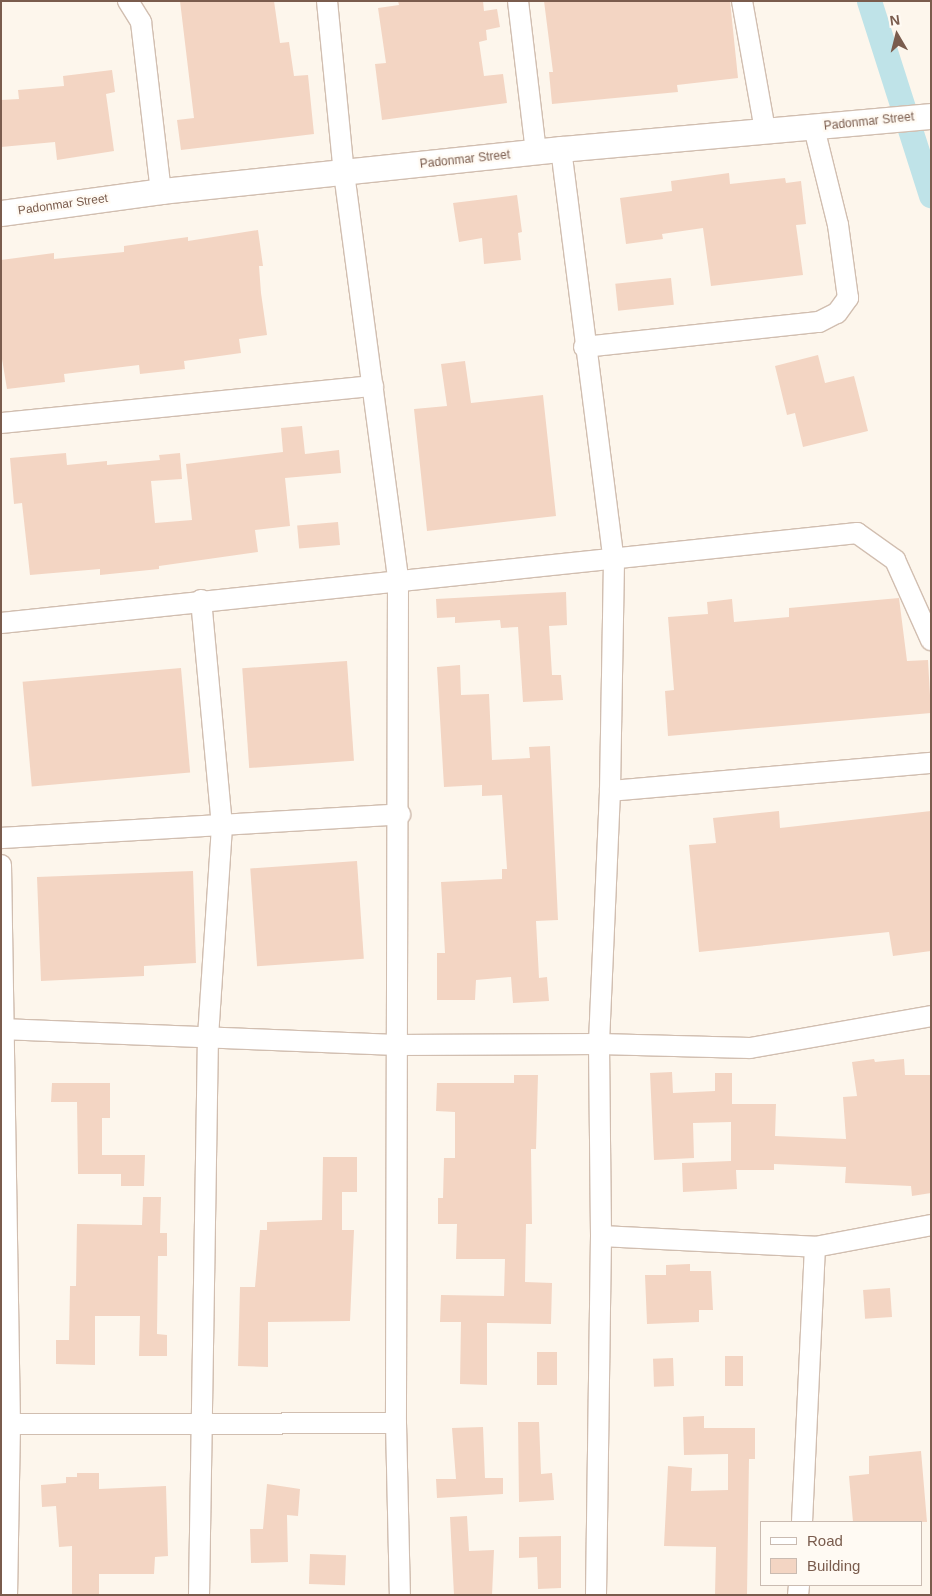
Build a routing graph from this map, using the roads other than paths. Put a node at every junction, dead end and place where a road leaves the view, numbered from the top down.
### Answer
1 (128, 1) edge
2 (327, 1) edge
3 (518, 1) edge
4 (742, 1) edge
5 (931, 116) edge
6 (814, 128) junction
7 (765, 130) junction
8 (561, 149) junction
9 (536, 152) junction
10 (344, 173) junction
11 (161, 191) junction
12 (1, 213) edge
13 (584, 346) junction
14 (373, 386) junction
15 (1, 423) edge
16 (614, 561) junction
17 (398, 580) junction
18 (201, 600) junction
19 (1, 623) edge
20 (931, 640) edge
21 (931, 763) edge
22 (610, 791) junction
23 (400, 814) junction
24 (222, 826) junction
25 (1, 838) edge
26 (1, 866) edge
27 (931, 1016) edge
28 (3, 1029) edge
29 (208, 1037) junction
30 (599, 1044) junction
31 (397, 1045) junction
32 (931, 1225) edge
33 (3, 1232) edge
34 (601, 1236) junction
35 (815, 1247) junction
36 (396, 1423) junction
37 (6, 1424) edge
38 (202, 1424) junction
39 (802, 1521) edge
40 (7, 1595) edge
41 (199, 1595) edge
42 (400, 1595) edge
43 (596, 1595) edge

1 - 11 street
2 - 10 street
3 - 9 street
4 - 7 street
5 - 6 street, Padonmar Street
6 - 7 street, Padonmar Street
6 - 13 street
7 - 8 street, Padonmar Street
8 - 9 street, Padonmar Street
8 - 13 street
9 - 10 street, Padonmar Street
10 - 11 street, Padonmar Street
10 - 14 street
11 - 12 street, Padonmar Street
13 - 16 street
14 - 15 street
14 - 17 street
16 - 17 street
16 - 20 street
16 - 22 street
17 - 18 street
17 - 23 street
18 - 19 street
18 - 24 street
21 - 22 street
22 - 30 street
23 - 24 street
23 - 31 street
24 - 25 street
24 - 29 street
26 - 28 street
27 - 30 street
28 - 29 street
28 - 33 street
29 - 31 street
29 - 38 street
30 - 31 street
30 - 34 street
31 - 36 street
32 - 35 street
33 - 37 street
34 - 35 street
34 - 43 street
35 - 39 street
36 - 38 street
36 - 42 street
37 - 38 street
37 - 40 street
38 - 41 street

